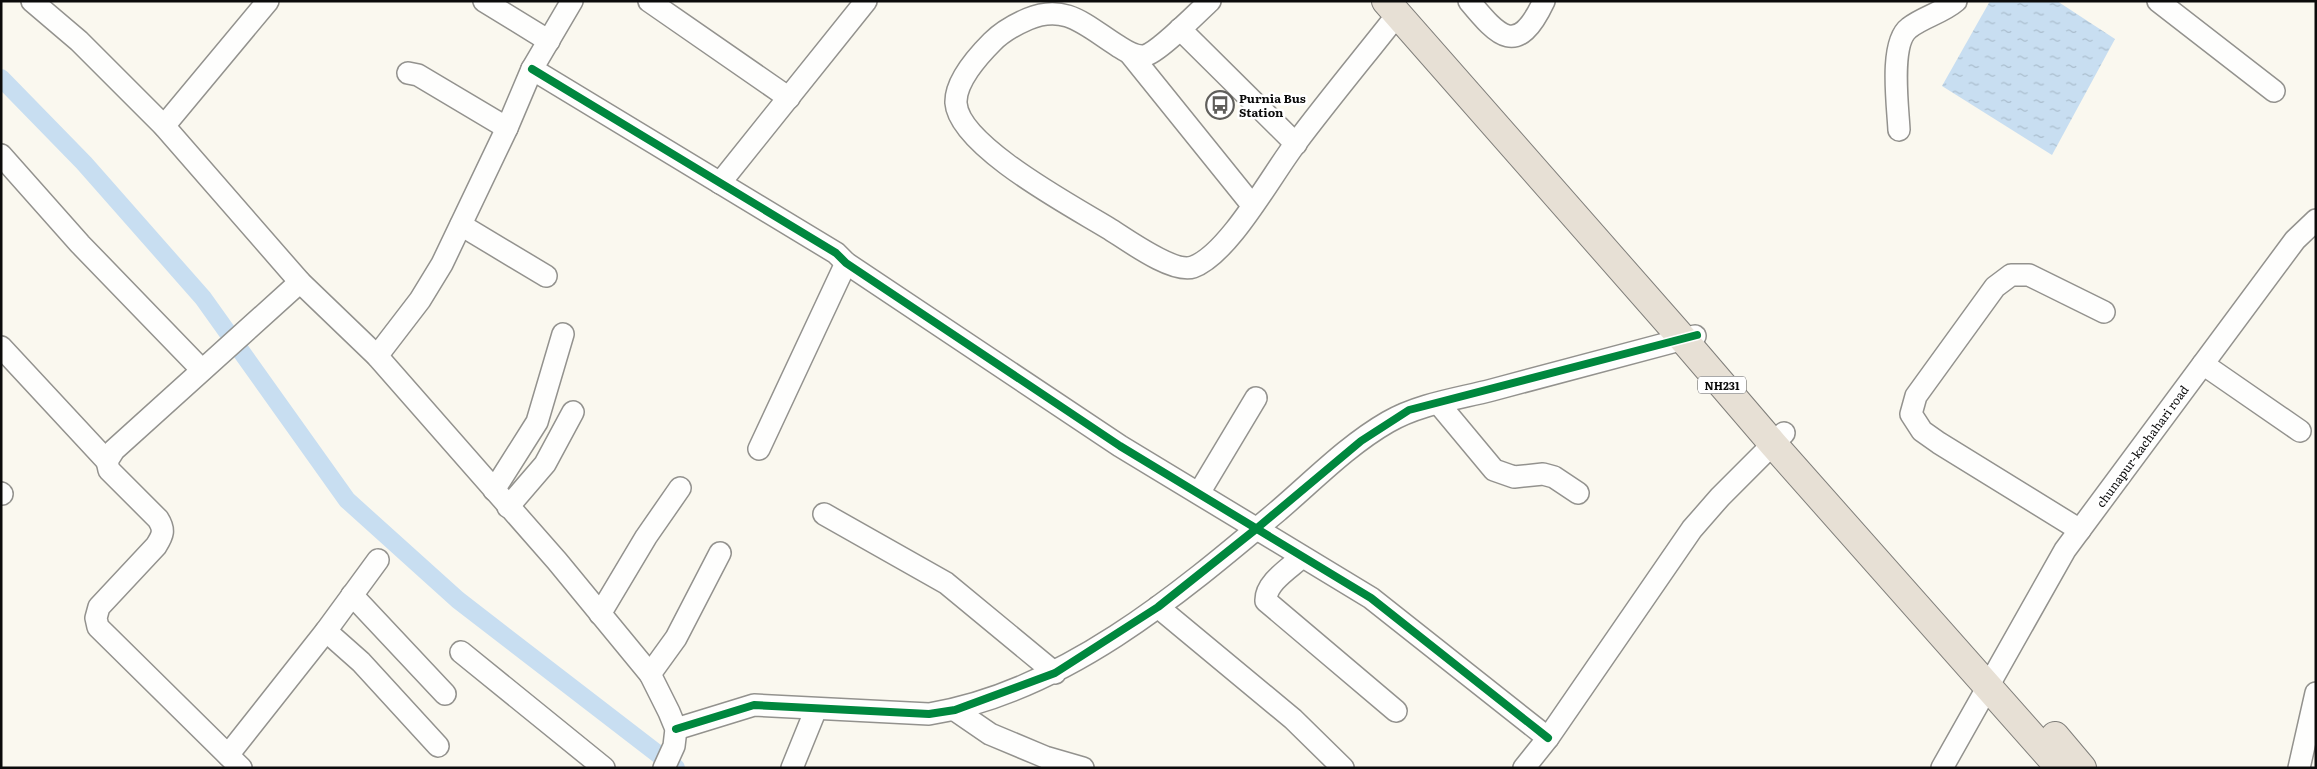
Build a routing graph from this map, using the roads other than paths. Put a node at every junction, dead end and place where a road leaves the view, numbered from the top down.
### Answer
1 (32, 1) edge
2 (268, 1) edge
3 (484, 1) edge
4 (572, 1) edge
5 (649, 1) edge
6 (866, 1) edge
7 (1210, 1) edge
8 (1469, 1) edge
9 (1544, 1) edge
10 (1956, 1) edge
11 (2158, 1) edge
12 (1397, 6) edge
13 (1180, 28) junction
14 (549, 41) junction
15 (1131, 54) junction
16 (532, 69) junction
17 (408, 73) dead end
18 (2274, 92) dead end
19 (789, 98) junction
20 (164, 126) junction
21 (508, 128) junction
22 (1898, 130) dead end
23 (1296, 144) junction
24 (1, 155) edge
25 (720, 183) junction
26 (1252, 204) junction
27 (2316, 220) edge
28 (461, 225) junction
29 (846, 263) junction
30 (546, 276) dead end
31 (300, 282) junction
32 (2104, 312) dead end
33 (563, 334) dead end
34 (1690, 337) junction
35 (1, 347) edge
36 (377, 356) junction
37 (2203, 364) junction
38 (202, 370) junction
39 (1256, 398) dead end
40 (1439, 404) junction
41 (573, 412) dead end
42 (2300, 431) dead end
43 (1778, 439) junction
44 (759, 449) dead end
45 (107, 461) junction
46 (680, 488) dead end
47 (494, 490) junction
48 (1199, 493) junction
49 (1578, 493) dead end
50 (508, 508) junction
51 (824, 514) dead end
52 (1256, 529) junction
53 (2080, 530) junction
54 (720, 553) dead end
55 (1302, 557) junction
56 (378, 560) dead end
57 (352, 596) junction
58 (1158, 607) junction
59 (600, 614) junction
60 (326, 631) junction
61 (461, 652) dead end
62 (1056, 673) junction
63 (650, 674) junction
64 (1992, 676) junction
65 (2316, 693) edge
66 (445, 694) dead end
67 (816, 709) junction
68 (955, 710) junction
69 (1396, 711) dead end
70 (675, 738) junction
71 (1548, 738) junction
72 (438, 746) dead end
73 (235, 761) edge
74 (604, 768) edge
75 (664, 768) edge
76 (792, 768) edge
77 (1083, 768) edge
78 (1343, 768) edge
79 (1524, 768) edge
80 (1942, 768) edge
81 (2060, 768) edge
82 (2082, 768) edge
83 (2299, 768) edge

1 - 20 street
2 - 20 street
3 - 14 street
4 - 14 street
5 - 19 street
6 - 19 street
7 - 13 street
8 - 9 street
10 - 22 street
11 - 18 street
12 - 23 street
12 - 34 highway, NH231
13 - 15 street
13 - 23 street
14 - 16 street
15 - 26 street
15 - 26 street
16 - 21 street
16 - 25 street
17 - 21 street
19 - 25 street
20 - 31 street
21 - 28 street
23 - 26 street
24 - 38 street
25 - 29 street
27 - 37 street, chunapur-kachahari road
28 - 30 street
28 - 36 street
29 - 44 street
29 - 48 street
31 - 36 street
31 - 38 street
32 - 53 street
33 - 47 street
34 - 40 street
34 - 43 highway, NH231
35 - 45 street
36 - 47 street
37 - 42 street
37 - 53 street, chunapur-kachahari road
38 - 45 street
39 - 48 street
40 - 49 street
40 - 52 street
41 - 50 street
43 - 64 highway, NH231
43 - 71 street
45 - 73 street
46 - 59 street
47 - 50 street
48 - 52 street
50 - 59 street
51 - 62 street
52 - 55 street
52 - 58 street
53 - 64 street, chunapur-kachahari road
54 - 63 street
55 - 69 street
55 - 71 street
56 - 57 street
57 - 60 street
57 - 66 street
58 - 62 street
58 - 78 street
59 - 63 street
60 - 72 street
60 - 73 street
61 - 74 street
62 - 68 street
63 - 70 street
64 - 80 street, chunapur-kachahari road
64 - 81 highway, NH231
64 - 82 highway, NH231
65 - 83 street
67 - 68 street
67 - 70 street
67 - 76 street
68 - 77 street
70 - 75 street
71 - 79 street

